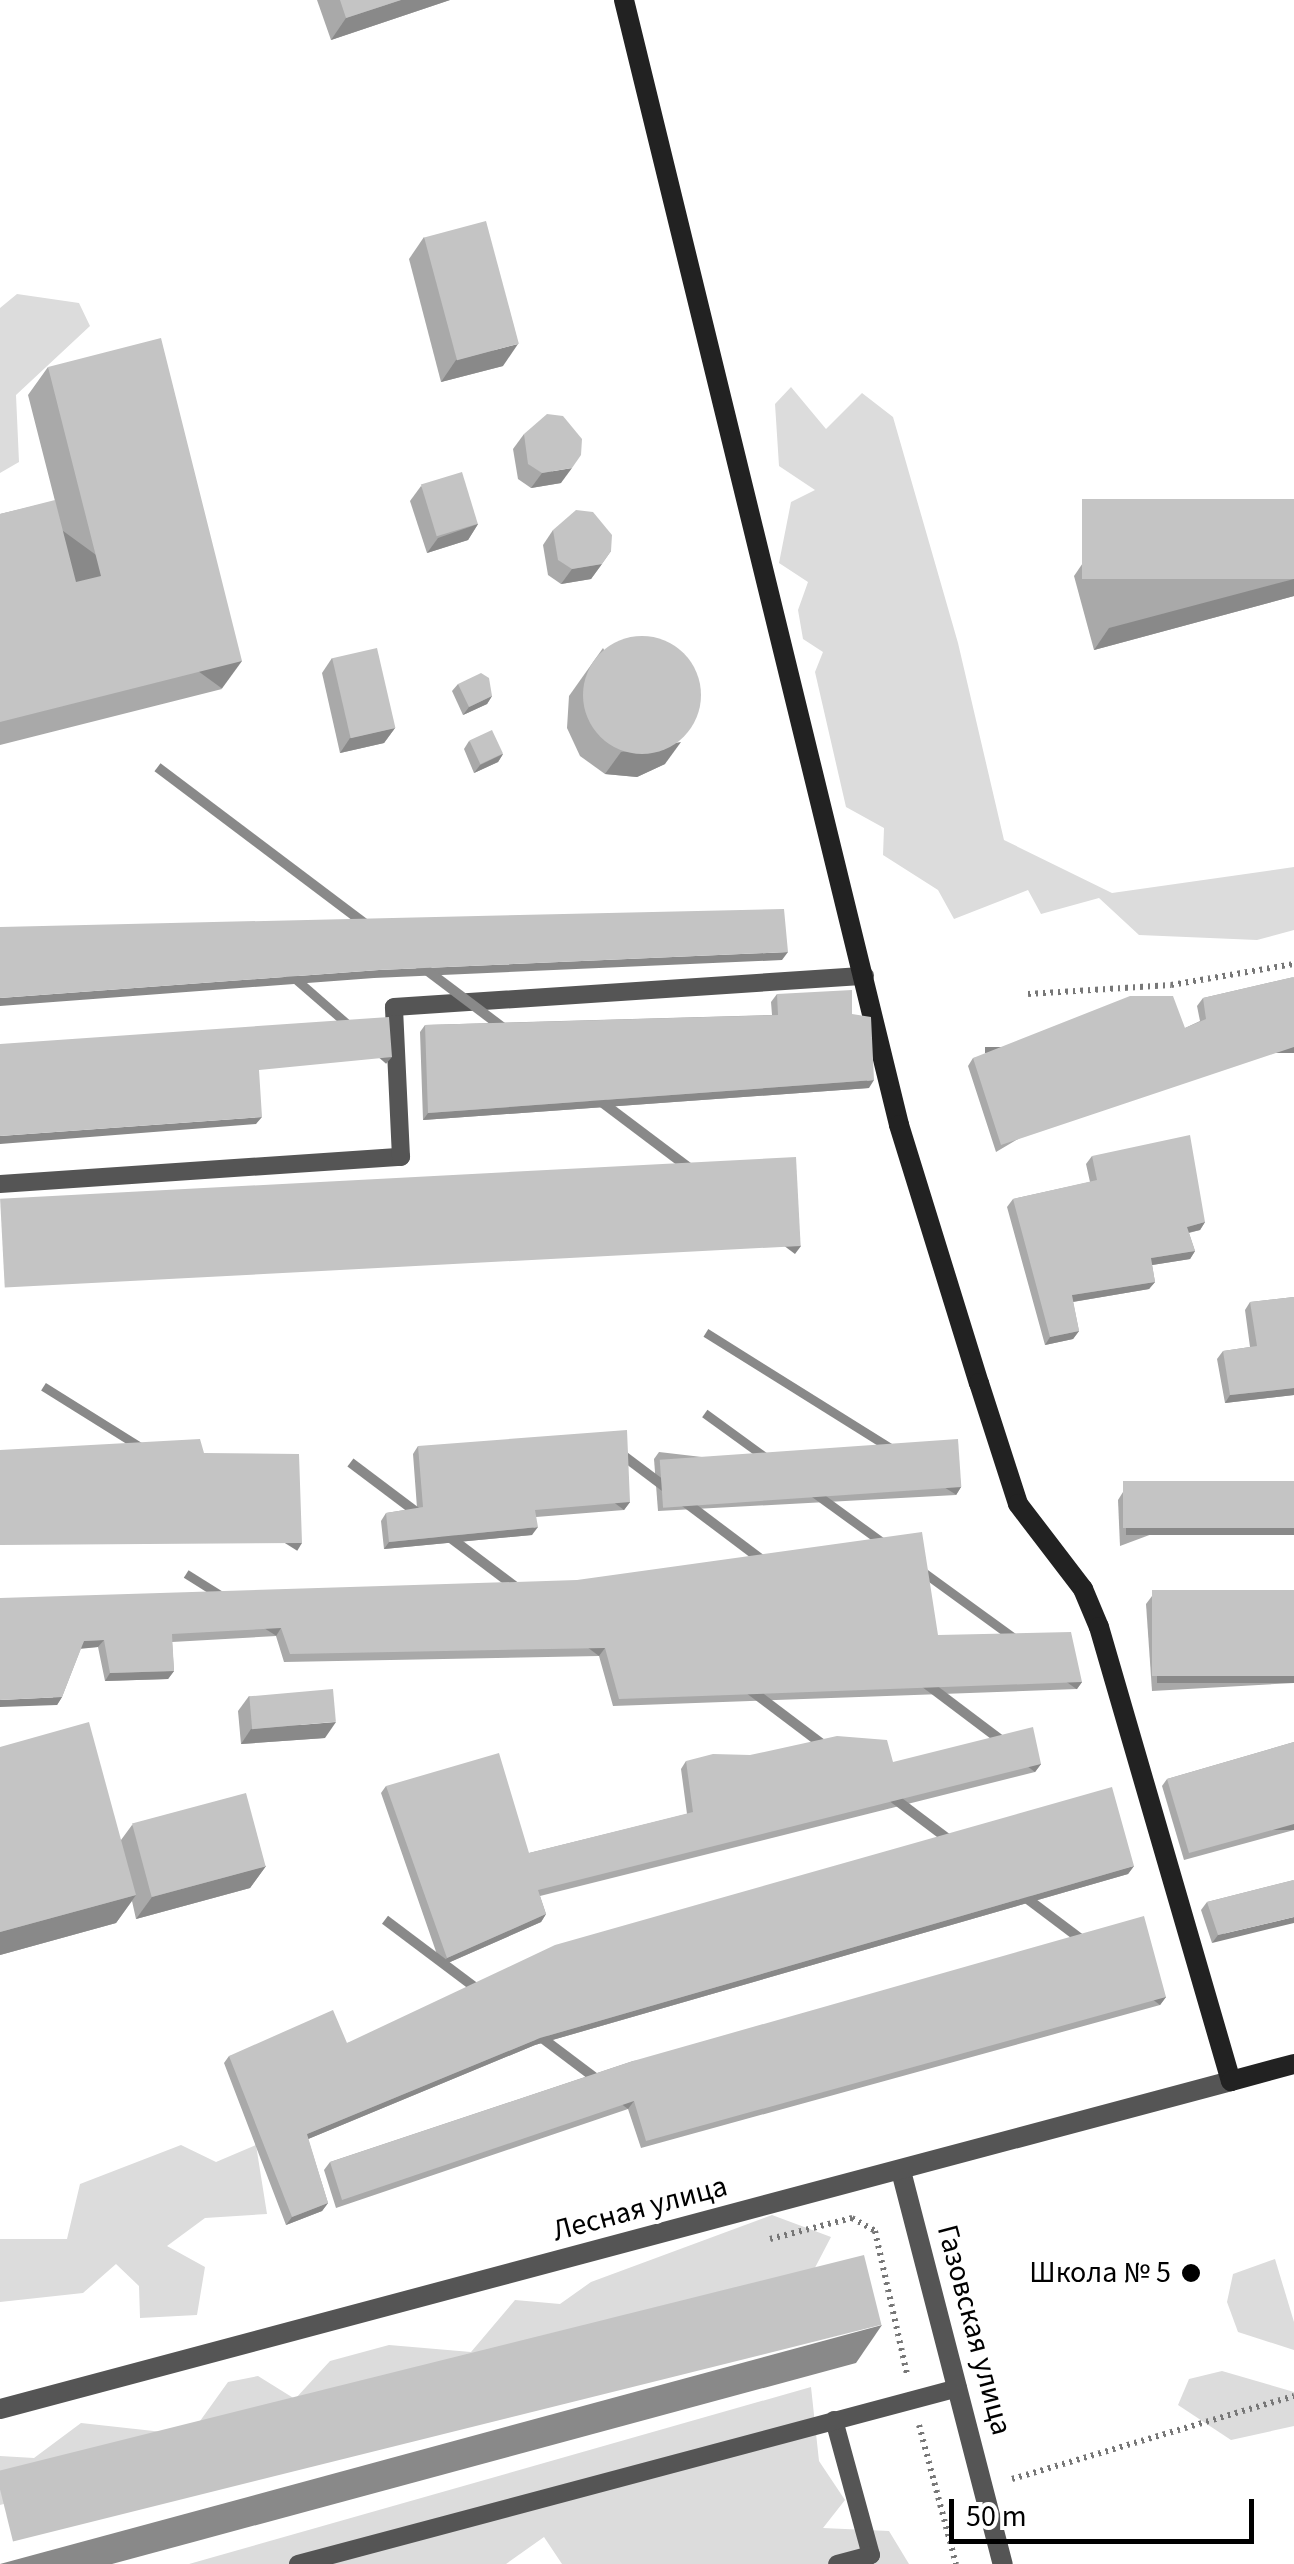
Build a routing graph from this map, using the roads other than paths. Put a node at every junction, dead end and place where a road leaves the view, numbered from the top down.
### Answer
1 (624, 0) edge
2 (866, 976) junction
3 (0, 1184) edge
4 (1294, 2064) edge
5 (1231, 2081) junction
6 (901, 2170) junction
7 (958, 2388) junction
8 (0, 2409) edge
9 (834, 2420) junction
10 (342, 2558) edge
11 (298, 2564) edge
12 (838, 2564) edge
13 (1003, 2564) edge

1 - 2 main road
2 - 3 lane
2 - 5 main road
4 - 5 main road, Лесная улица
5 - 6 street, Лесная улица
6 - 7 street, Газовская улица
6 - 8 street, Лесная улица
7 - 9 lane
7 - 13 street, Газовская улица
9 - 10 lane
9 - 12 lane
10 - 11 lane

